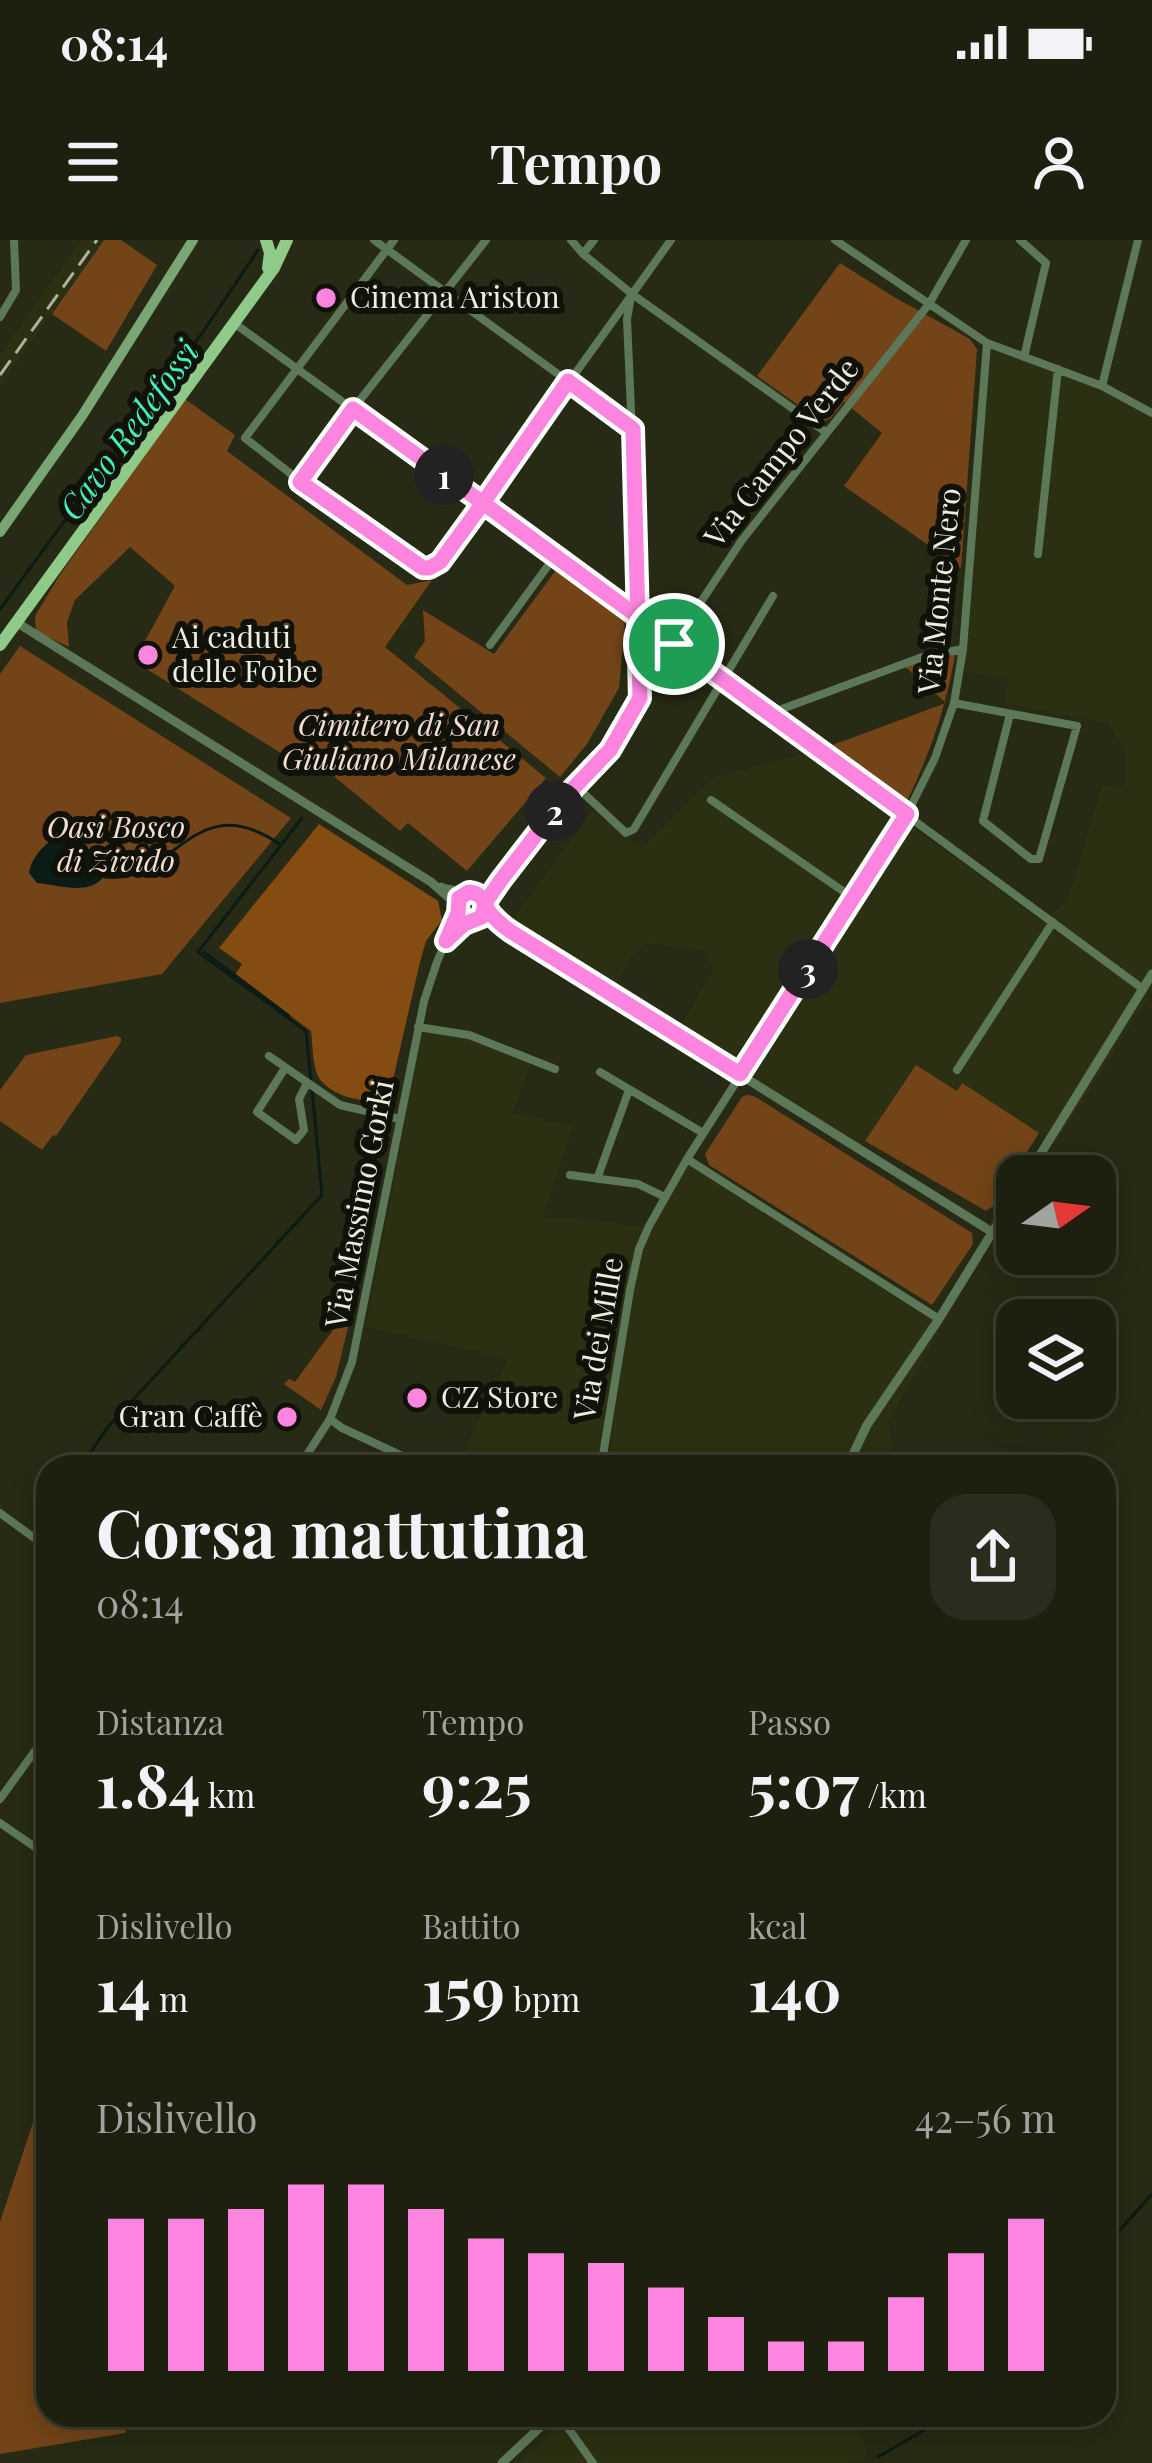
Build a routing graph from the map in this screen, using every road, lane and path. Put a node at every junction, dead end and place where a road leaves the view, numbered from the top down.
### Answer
1 (14, 240) edge
2 (193, 240) edge
3 (266, 240) edge
4 (287, 240) edge
5 (374, 240) edge
6 (394, 240) edge
7 (487, 240) edge
8 (572, 240) edge
9 (594, 240) edge
10 (671, 240) edge
11 (835, 240) edge
12 (966, 240) edge
13 (1020, 240) edge
14 (1137, 241) edge
15 (388, 249) junction
16 (583, 254) junction
17 (262, 284) junction
18 (446, 292) junction
19 (632, 294) junction
20 (929, 304) junction
21 (0, 317) edge
22 (233, 323) junction
23 (987, 343) junction
24 (1024, 357) junction
25 (297, 367) junction
26 (1058, 370) junction
27 (568, 381) junction
28 (1102, 386) junction
29 (353, 409) junction
30 (1152, 413) edge
31 (633, 429) junction
32 (826, 433) junction
33 (300, 482) junction
34 (483, 503) junction
35 (0, 532) edge
36 (1038, 554) dead end
37 (555, 556) junction
38 (773, 596) dead end
39 (637, 616) junction
40 (16, 622) junction
41 (637, 633) junction
42 (660, 641) junction
43 (0, 645) edge
44 (490, 645) dead end
45 (672, 646) junction
46 (963, 649) junction
47 (724, 679) junction
48 (640, 698) junction
49 (954, 703) junction
50 (771, 713) junction
51 (1010, 714) junction
52 (578, 787) junction
53 (711, 800) dead end
54 (907, 814) junction
55 (431, 882) junction
56 (853, 898) junction
57 (479, 899) junction
58 (458, 909) junction
59 (474, 920) junction
60 (1053, 922) junction
61 (510, 931) junction
62 (446, 941) junction
63 (1152, 974) edge
64 (1143, 989) junction
65 (418, 1027) junction
66 (269, 1056) dead end
67 (285, 1068) junction
68 (555, 1069) dead end
69 (957, 1070) dead end
70 (600, 1072) dead end
71 (740, 1074) junction
72 (308, 1083) junction
73 (629, 1090) junction
74 (400, 1120) junction
75 (703, 1133) junction
76 (1040, 1155) edge
77 (687, 1159) junction
78 (570, 1175) dead end
79 (597, 1179) junction
80 (664, 1197) junction
81 (996, 1226) edge
82 (992, 1232) junction
83 (939, 1319) junction
84 (330, 1419) junction
85 (306, 1455) edge
86 (401, 1455) edge
87 (603, 1455) edge
88 (853, 1455) edge
89 (0, 1513) edge
90 (36, 1539) edge
91 (36, 1750) edge
92 (0, 1799) edge
93 (0, 1823) edge
94 (36, 1848) edge
95 (542, 2427) edge
96 (565, 2427) edge
97 (502, 2463) edge
98 (593, 2463) edge

1 - 21 street
2 - 35 main road
3 - 17 main road
4 - 17 main road
5 - 15 street
6 - 15 street
7 - 18 street
8 - 16 street
9 - 16 street
10 - 19 street
11 - 20 street
12 - 20 street, Via Campo Verde
13 - 24 street
14 - 28 street
15 - 18 street
15 - 25 street
16 - 19 street
17 - 22 main road
18 - 27 street
18 - 29 street
19 - 27 street
19 - 31 street
19 - 32 street
20 - 23 street
20 - 32 street, Via Campo Verde
22 - 25 street
22 - 40 main road
23 - 24 street
23 - 46 street, Via Monte Nero
24 - 26 street
25 - 29 street
25 - 33 street
26 - 28 street
26 - 36 street
27 - 31 street
27 - 34 street
28 - 30 street
29 - 33 street
29 - 34 street
31 - 39 street
32 - 45 street, Via Campo Verde
33 - 34 street
34 - 37 street
37 - 39 street
37 - 44 street
38 - 47 street
39 - 41 street
39 - 42 street
40 - 43 main road
40 - 55 street
41 - 42 street
41 - 48 street
42 - 45 street
45 - 47 street
45 - 48 street, Via Campo Verde
46 - 49 street, Via Monte Nero
46 - 50 street
47 - 50 street
47 - 52 street
48 - 52 street, Via Campo Verde
49 - 51 street
49 - 54 street, Via Monte Nero
50 - 54 street
51 - 51 street
52 - 57 street, Via Campo Verde
53 - 56 street
54 - 56 street, Via Monte Nero
54 - 60 street
55 - 57 street
55 - 58 street
56 - 71 street, Via Monte Nero
57 - 58 street
57 - 59 street
57 - 61 street
58 - 59 street
58 - 62 street, Via Massimo Gorki
59 - 61 street
59 - 62 street
60 - 64 street
60 - 69 street
61 - 71 street
62 - 65 street, Via Massimo Gorki
63 - 64 street
64 - 76 street
65 - 68 street
65 - 74 street, Via Massimo Gorki
66 - 67 street
67 - 72 street
67 - 72 street
70 - 73 street
71 - 75 street, Via dei Mille
71 - 82 street
72 - 74 street
73 - 75 street
73 - 79 street
74 - 84 street, Via Massimo Gorki
75 - 77 street, Via dei Mille
77 - 80 street, Via dei Mille
77 - 83 street
78 - 79 street
79 - 80 street
80 - 87 street, Via dei Mille
81 - 82 street
82 - 83 street
83 - 88 street
84 - 85 street, Via Massimo Gorki
84 - 86 street
89 - 90 street
91 - 92 street
93 - 94 street
95 - 97 street
96 - 98 street

